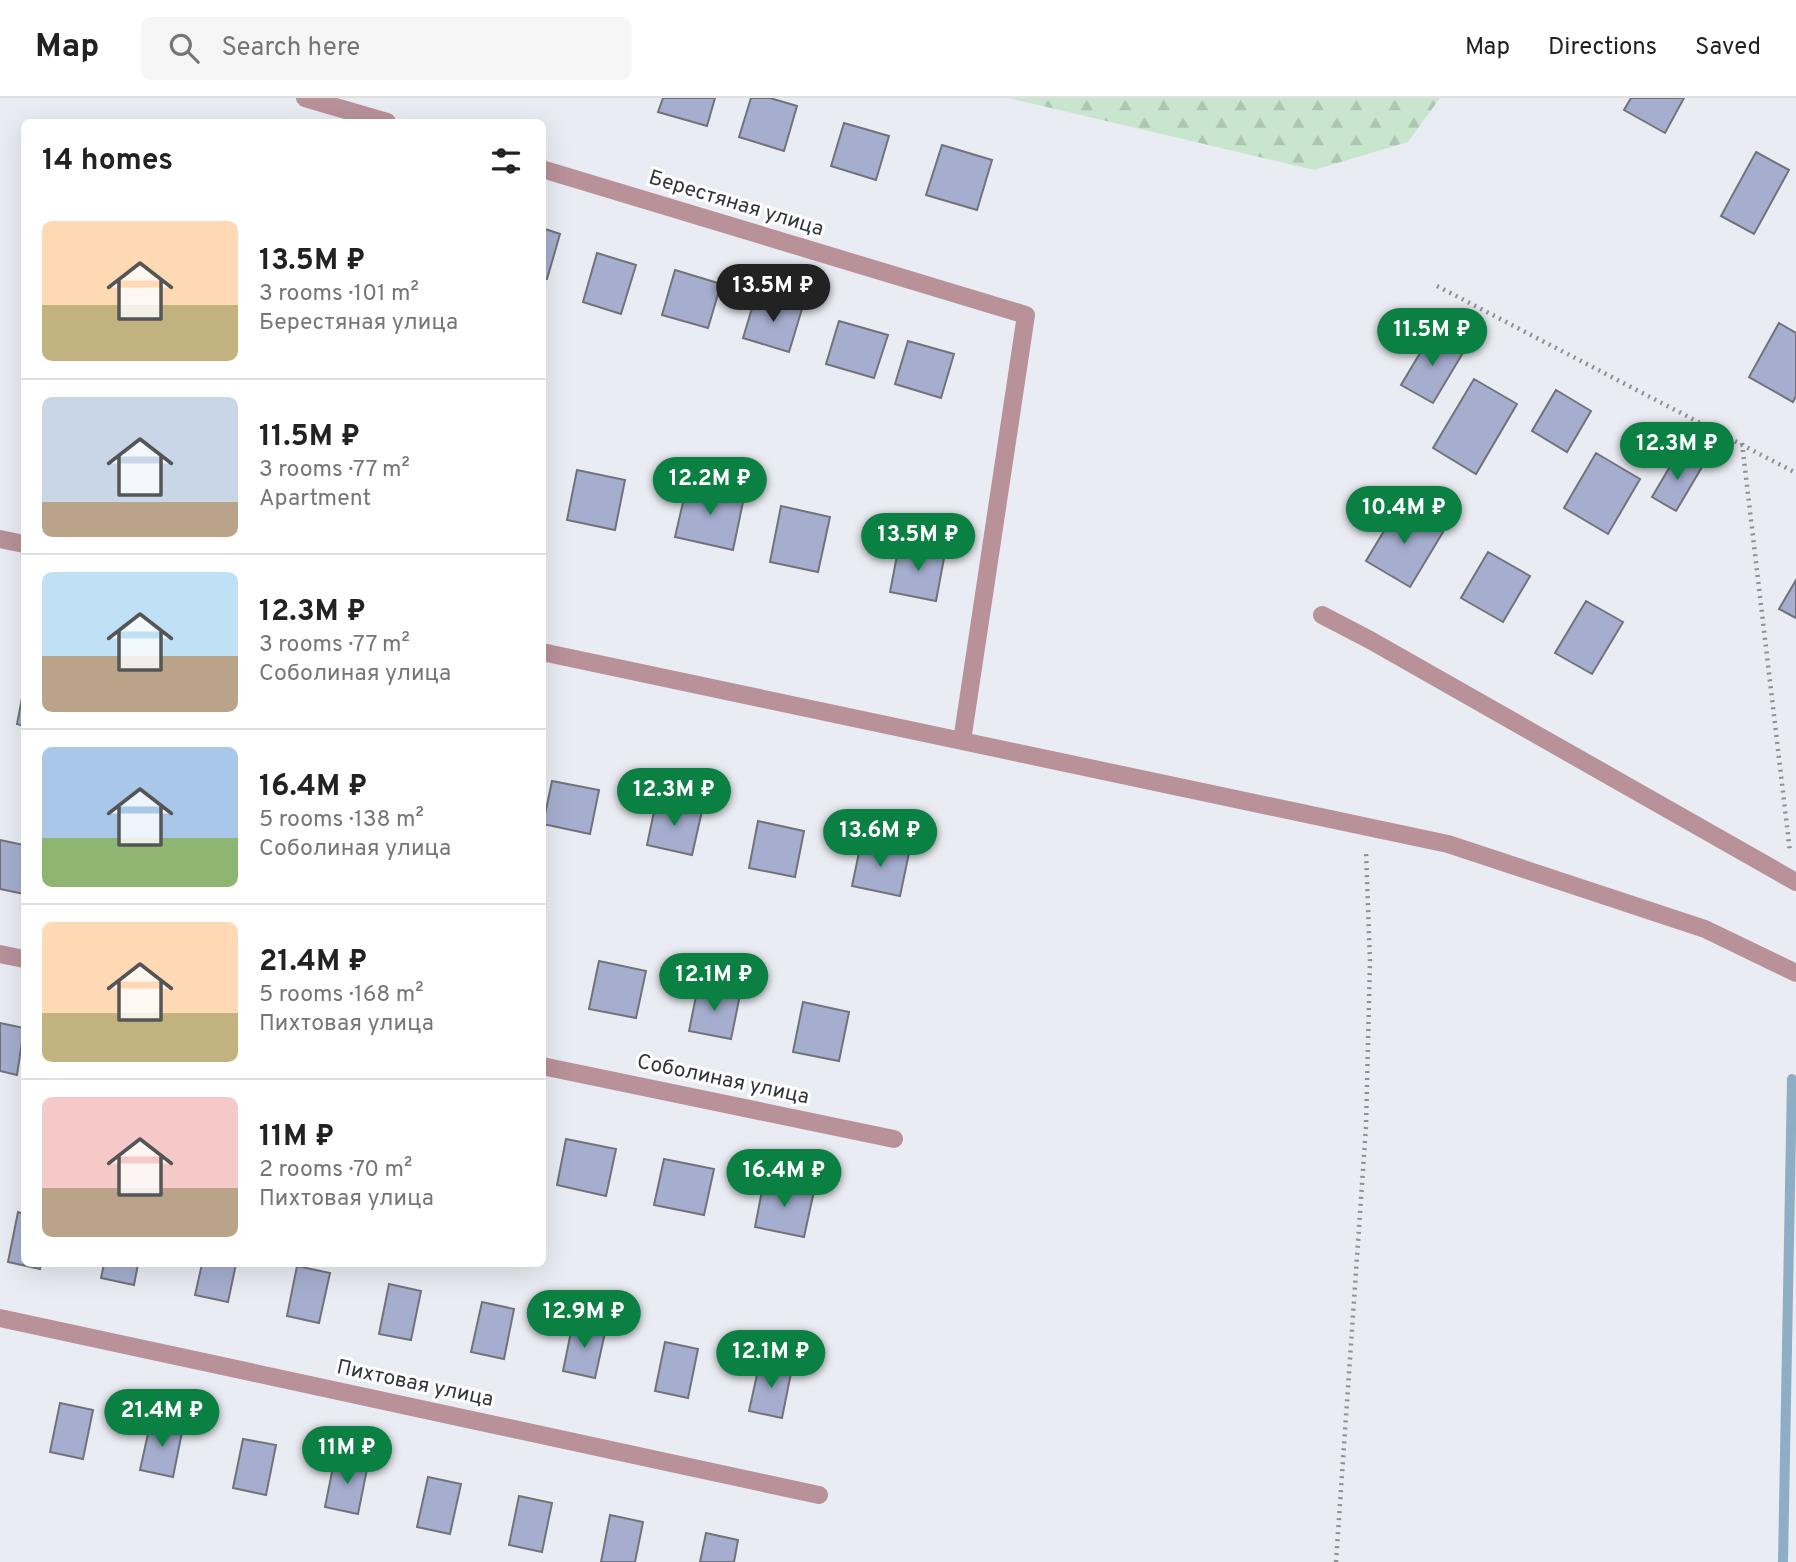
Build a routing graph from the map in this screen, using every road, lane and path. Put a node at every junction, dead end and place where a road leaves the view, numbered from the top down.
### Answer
1 (305, 98) edge
2 (377, 119) edge
3 (546, 170) edge
4 (1437, 286) dead end
5 (1742, 443) junction
6 (1796, 473) edge
7 (0, 539) edge
8 (21, 543) edge
9 (1322, 615) dead end
10 (546, 653) edge
11 (962, 741) junction
12 (1366, 826) junction
13 (1795, 881) edge
14 (0, 954) edge
15 (21, 958) edge
16 (1796, 973) edge
17 (546, 1067) edge
18 (894, 1139) dead end
19 (0, 1318) edge
20 (819, 1496) dead end
21 (1336, 1562) edge

1 - 2 street
3 - 11 street, Берестяная улица
4 - 5 path
5 - 6 path
5 - 13 path
7 - 8 street
9 - 13 street
10 - 11 street
11 - 12 street
12 - 16 street
12 - 21 path
14 - 15 street
17 - 18 street, Соболиная улица
19 - 20 street, Пихтовая улица

